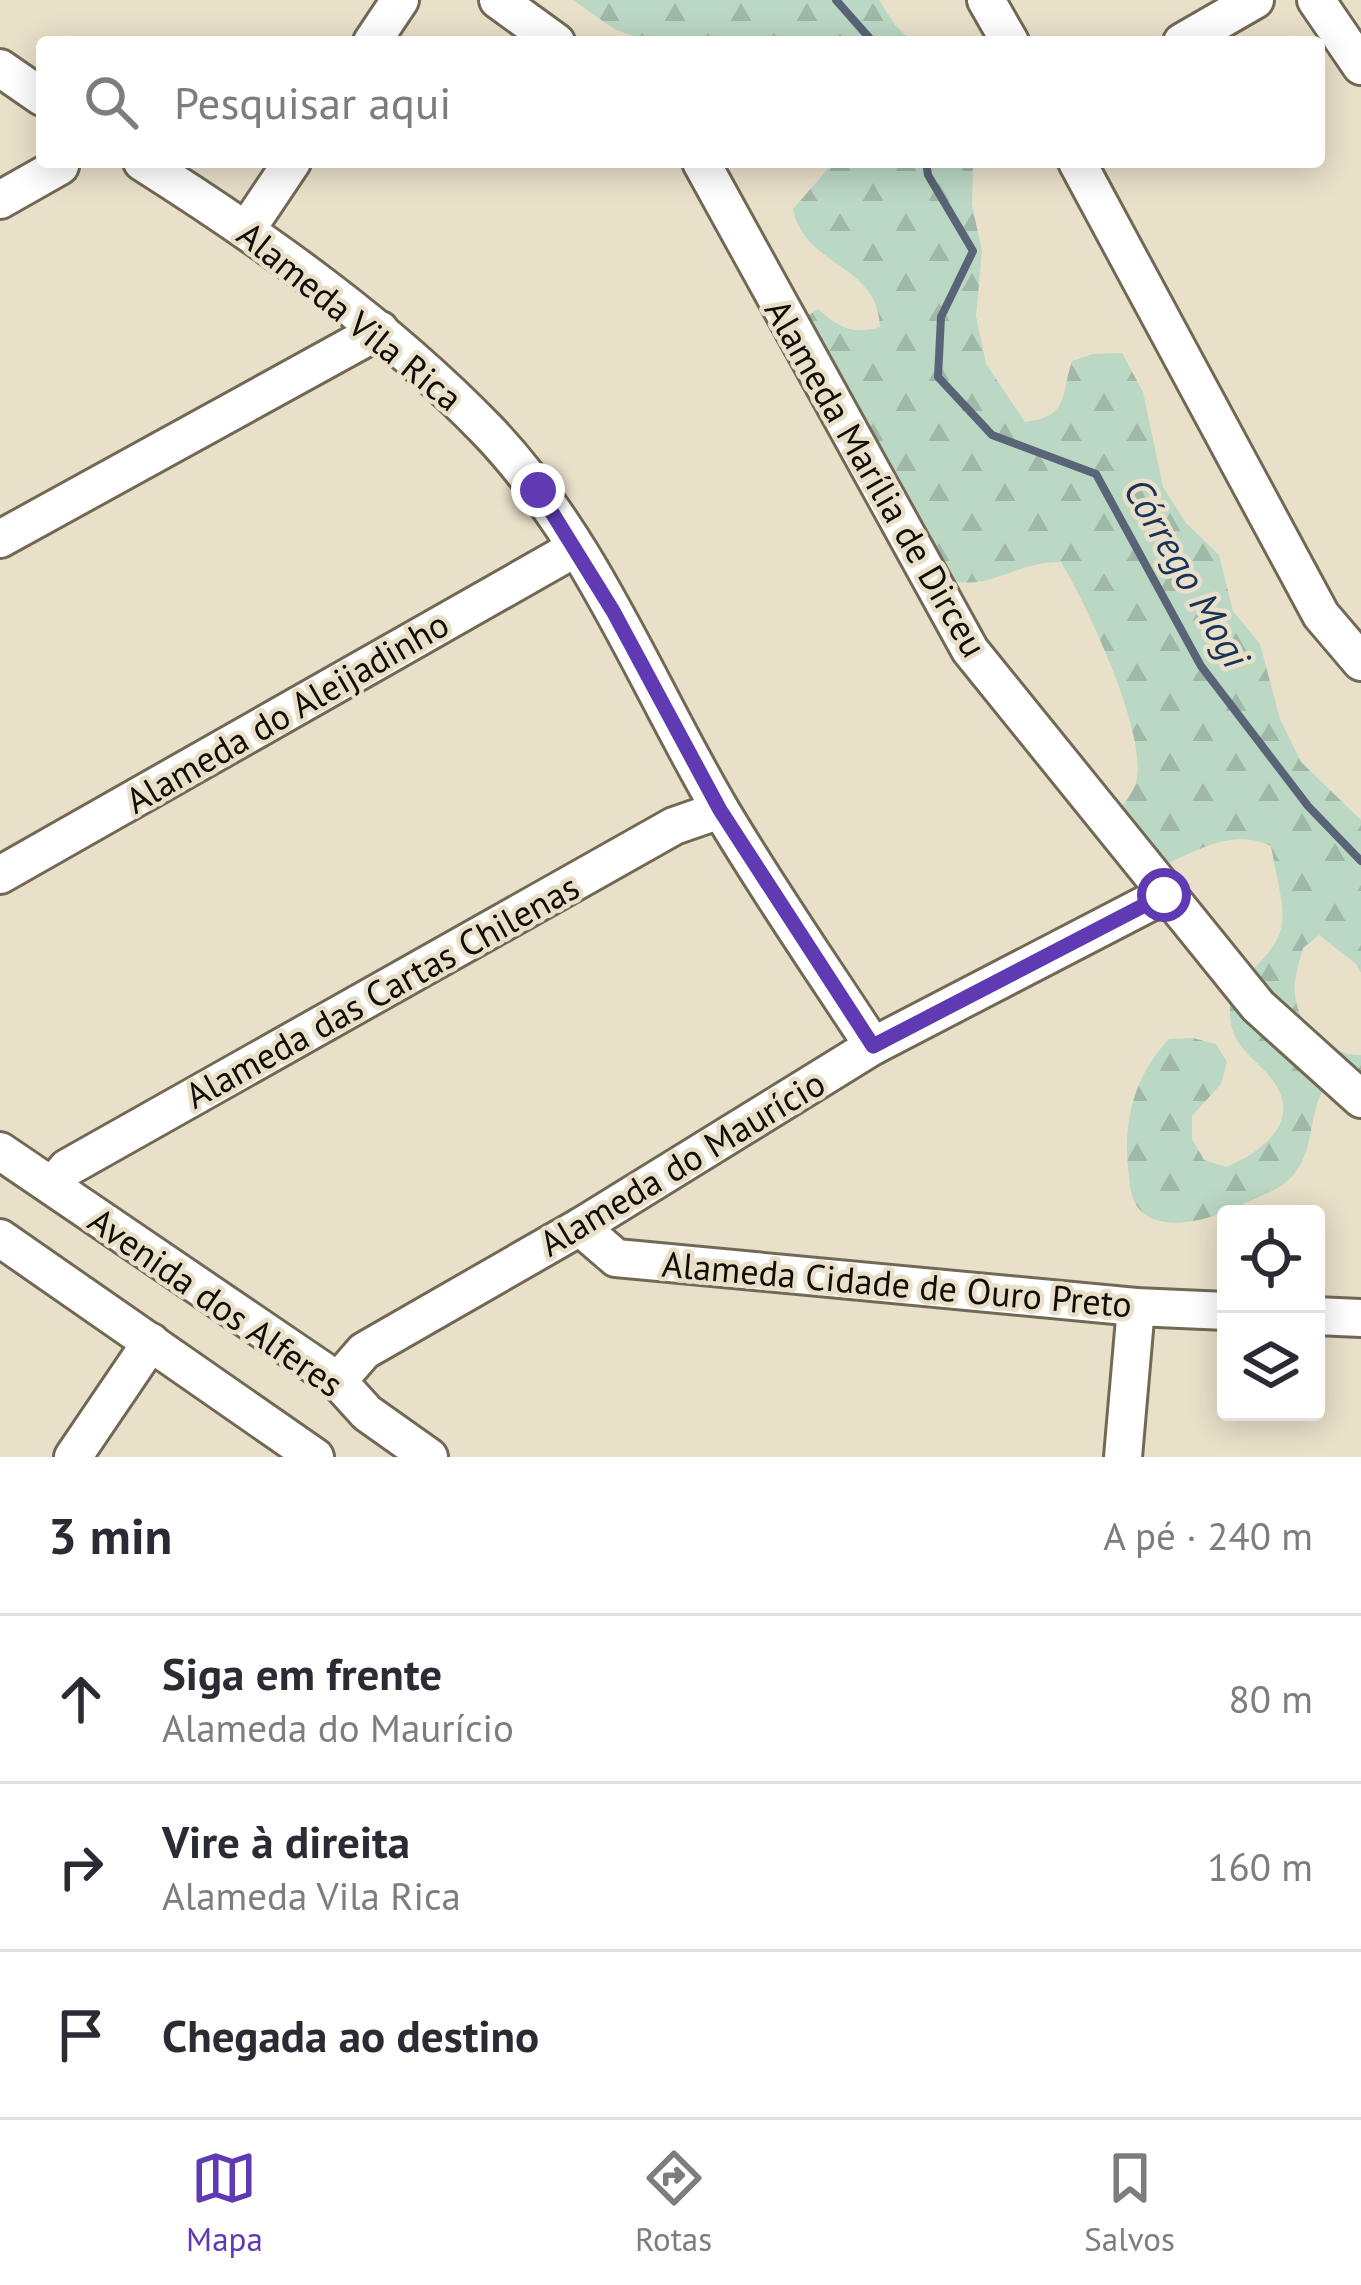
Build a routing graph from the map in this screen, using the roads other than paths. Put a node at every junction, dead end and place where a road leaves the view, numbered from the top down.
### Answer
1 (400, 0) edge
2 (499, 0) edge
3 (986, 0) edge
4 (1255, 0) edge
5 (1316, 0) edge
6 (376, 36) edge
7 (548, 36) edge
8 (1007, 36) edge
9 (1192, 36) edge
10 (1361, 67) edge
11 (0, 68) edge
12 (36, 93) edge
13 (51, 168) edge
14 (151, 168) edge
15 (288, 168) edge
16 (703, 168) edge
17 (1080, 168) edge
18 (0, 200) edge
19 (247, 229) junction
20 (380, 330) junction
21 (0, 538) edge
22 (574, 549) junction
23 (1361, 662) edge
24 (720, 810) junction
25 (0, 875) edge
26 (1164, 895) junction
27 (873, 1046) junction
28 (1361, 1099) edge
29 (0, 1151) edge
30 (52, 1186) junction
31 (580, 1227) junction
32 (0, 1238) edge
33 (1136, 1307) junction
34 (1217, 1311) edge
35 (1325, 1316) edge
36 (1361, 1318) edge
37 (151, 1342) junction
38 (338, 1381) junction
39 (74, 1457) edge
40 (316, 1457) edge
41 (429, 1457) edge
42 (1123, 1457) edge

1 - 6 street
2 - 7 street
3 - 8 street
4 - 9 street
5 - 10 street
11 - 12 street
13 - 18 street
14 - 19 street, Alameda Vila Rica
15 - 19 street
16 - 26 street, Alameda Marília de Dirceu
17 - 23 street
19 - 20 street, Alameda Vila Rica
20 - 21 street
20 - 22 street, Alameda Vila Rica
22 - 24 street, Alameda Vila Rica
22 - 25 street, Alameda do Aleijadinho
24 - 27 street, Alameda Vila Rica
24 - 30 street, Alameda das Cartas Chilenas
26 - 27 street, Alameda do Maurício
26 - 28 street, Alameda Marília de Dirceu
27 - 31 street, Alameda do Maurício
29 - 30 street, Avenida dos Alferes
30 - 38 street, Avenida dos Alferes
31 - 33 street, Alameda Cidade de Ouro Preto
31 - 38 street, Alameda do Maurício
32 - 37 street, Avenida dos Alferes
33 - 34 street, Alameda Cidade de Ouro Preto
33 - 42 street
35 - 36 street
37 - 39 street
37 - 40 street, Avenida dos Alferes
38 - 41 street, Avenida dos Alferes

